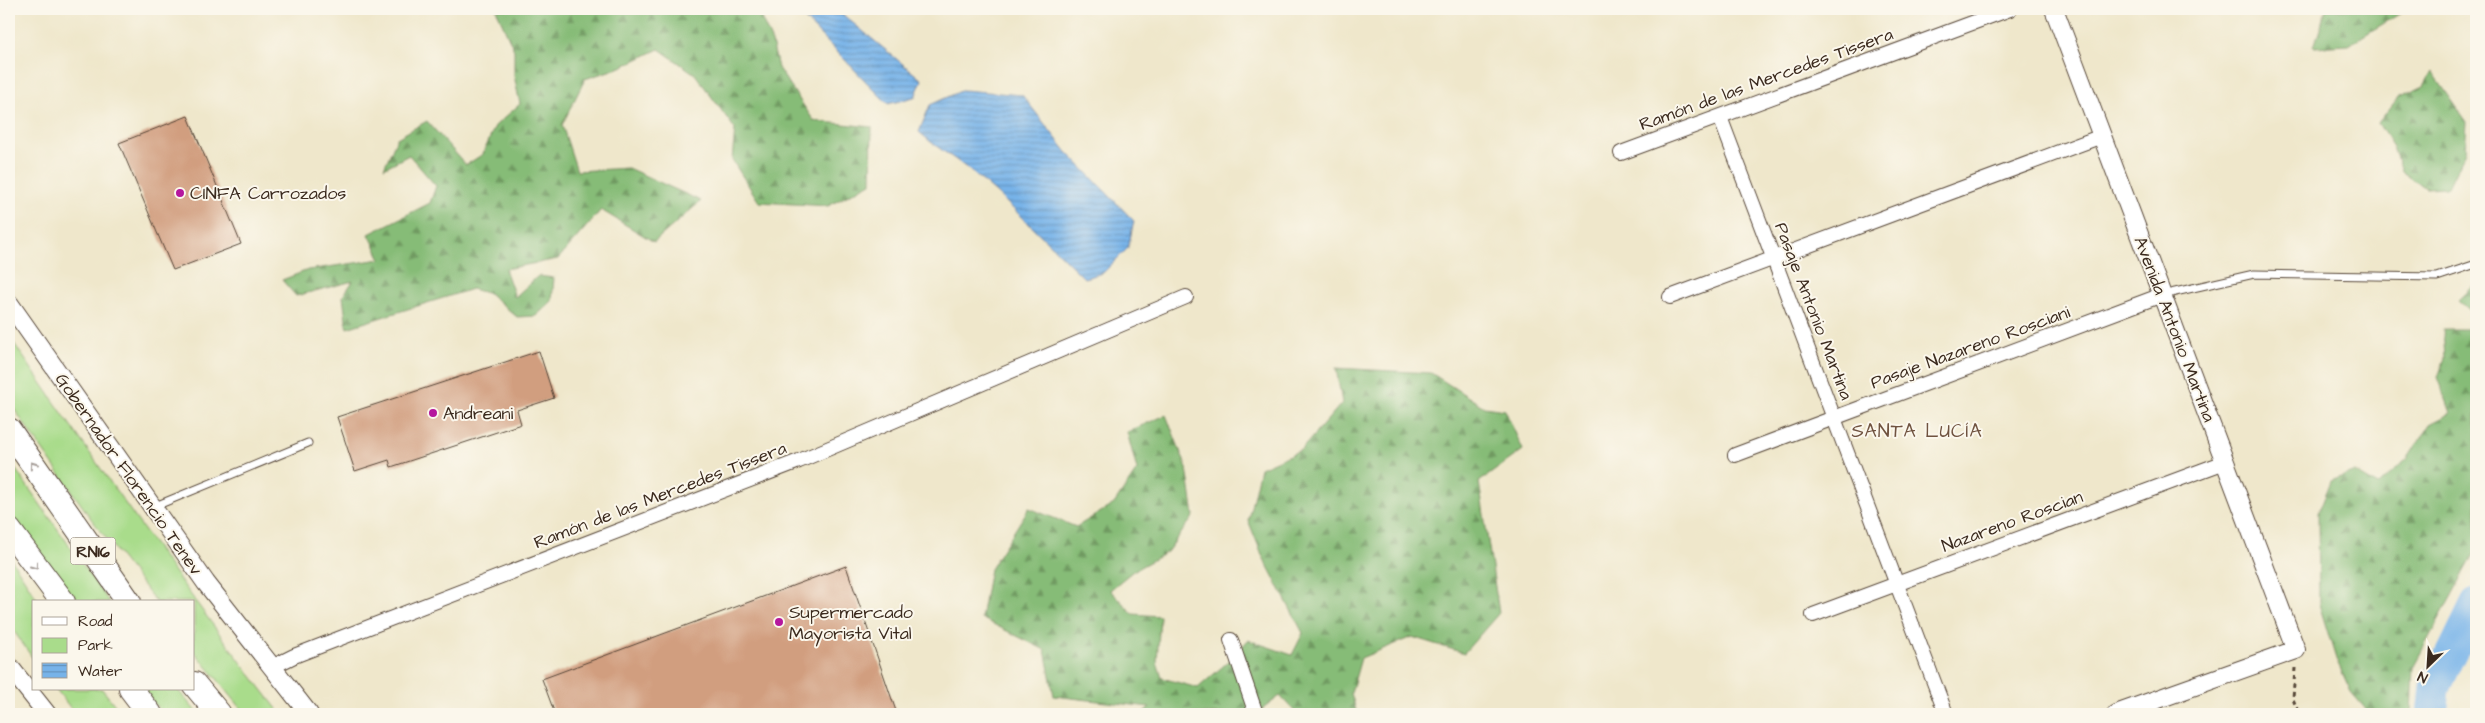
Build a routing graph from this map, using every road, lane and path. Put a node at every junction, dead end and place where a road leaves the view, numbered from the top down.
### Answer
1 (2010, 9) edge
2 (2054, 9) edge
3 (1720, 116) junction
4 (2102, 136) junction
5 (1620, 153) dead end
6 (1774, 258) junction
7 (2476, 264) edge
8 (2162, 296) junction
9 (1186, 297) dead end
10 (1670, 297) dead end
11 (9, 303) edge
12 (1834, 418) junction
13 (9, 430) edge
14 (308, 443) dead end
15 (1735, 455) dead end
16 (2225, 462) junction
17 (153, 508) junction
18 (9, 530) edge
19 (1897, 584) junction
20 (62, 600) edge
21 (128, 600) edge
22 (1813, 615) dead end
23 (1231, 640) dead end
24 (2296, 650) junction
25 (9, 666) edge
26 (272, 667) junction
27 (195, 685) edge
28 (132, 690) edge
29 (47, 714) edge
30 (150, 714) edge
31 (219, 714) edge
32 (309, 714) edge
33 (1256, 714) edge
34 (1946, 714) edge
35 (2116, 714) edge
36 (2299, 714) edge

1 - 3 street, Ramón de las Mercedes Tissera
2 - 4 street, Avenida Antonio Martina
3 - 5 street, Ramón de las Mercedes Tissera
3 - 6 street, Pasaje Antonio Martina
4 - 6 street
4 - 8 street, Avenida Antonio Martina
6 - 10 street
6 - 12 street, Pasaje Antonio Martina
7 - 8 lane
8 - 12 street, Pasaje Nazareno Rosciani
8 - 16 street, Avenida Antonio Martina
9 - 26 street, Ramón de las Mercedes Tissera
11 - 17 street, Gobernador Florencio Tenev
12 - 15 street, Pasaje Nazareno Rosciani
12 - 19 street, Pasaje Antonio Martina
21 -> 13 highway, RN16
14 - 17 lane
16 - 19 street, Nazareno Roscian
16 - 24 street, Avenida Antonio Martina
17 - 26 street, Gobernador Florencio Tenev
18 -> 20 highway
19 - 22 street, Nazareno Roscian
19 - 34 street, Pasaje Antonio Martina
23 - 33 street
24 - 35 street
24 - 36 path
25 - 29 street
26 - 32 street, Gobernador Florencio Tenev
27 - 31 highway
28 - 30 highway

